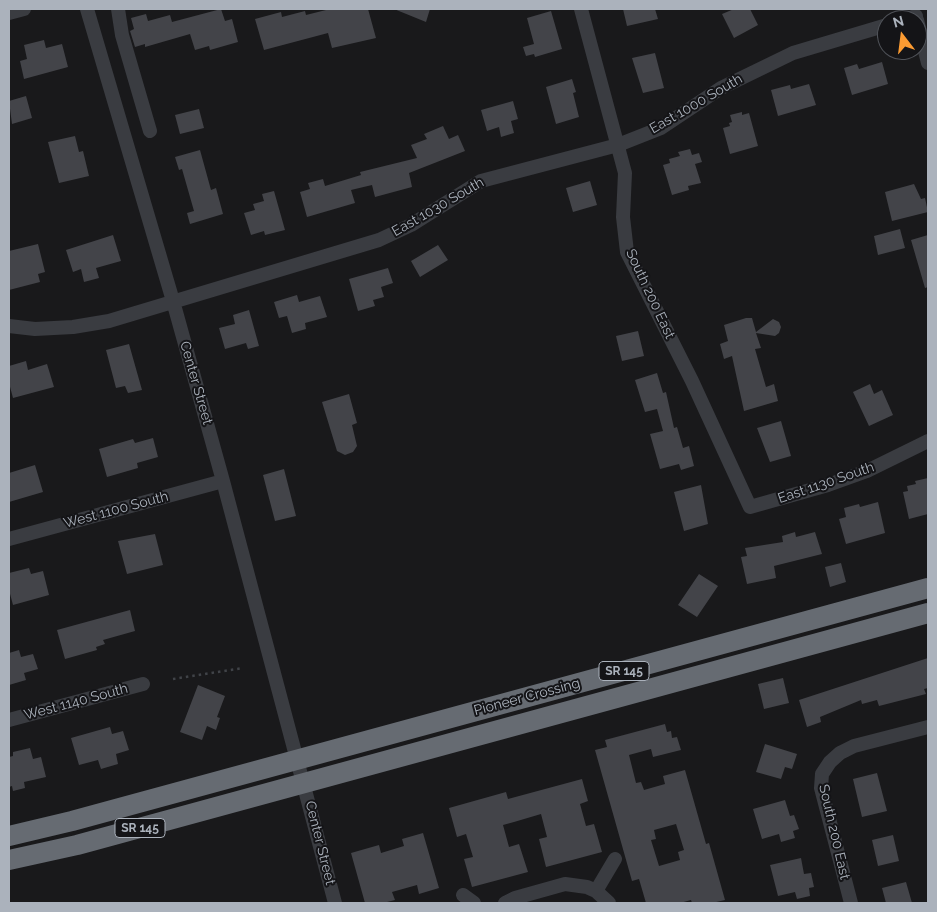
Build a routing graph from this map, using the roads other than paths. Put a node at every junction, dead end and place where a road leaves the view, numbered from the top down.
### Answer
1 (24, 9) edge
2 (87, 9) edge
3 (118, 9) edge
4 (581, 9) edge
5 (9, 13) edge
6 (877, 28) edge
7 (150, 130) dead end
8 (618, 145) junction
9 (174, 302) junction
10 (9, 326) edge
11 (928, 441) edge
12 (223, 481) junction
13 (750, 507) joint
14 (9, 539) edge
15 (928, 588) edge
16 (928, 613) edge
17 (143, 684) dead end
18 (9, 720) edge
19 (928, 727) edge
20 (299, 760) junction
21 (305, 783) junction
22 (9, 836) edge
23 (615, 859) dead end
24 (9, 860) edge
25 (596, 891) junction
26 (335, 903) edge
27 (505, 903) edge
28 (609, 903) edge
29 (851, 903) edge

1 - 5 street
2 - 9 street, Center Street
3 - 7 street
4 - 8 street, South 200 East
6 - 8 street, East 1000 South
8 - 9 street, East 1030 South
8 - 13 street, South 200 East
9 - 10 street, East 1030 South
9 - 12 street, Center Street
11 - 13 street, East 1130 South
12 - 14 street, West 1100 South
12 - 20 street, Center Street
15 - 20 highway, Pioneer Crossing / SR 145
16 - 21 highway, Pioneer Crossing / SR 145
17 - 18 street, West 1140 South
19 - 29 street, South 200 East
20 - 21 street, Center Street
20 - 22 highway, SR 145
21 - 24 highway, SR 145
21 - 26 street, Center Street
23 - 25 street
25 - 27 street
25 - 28 street

